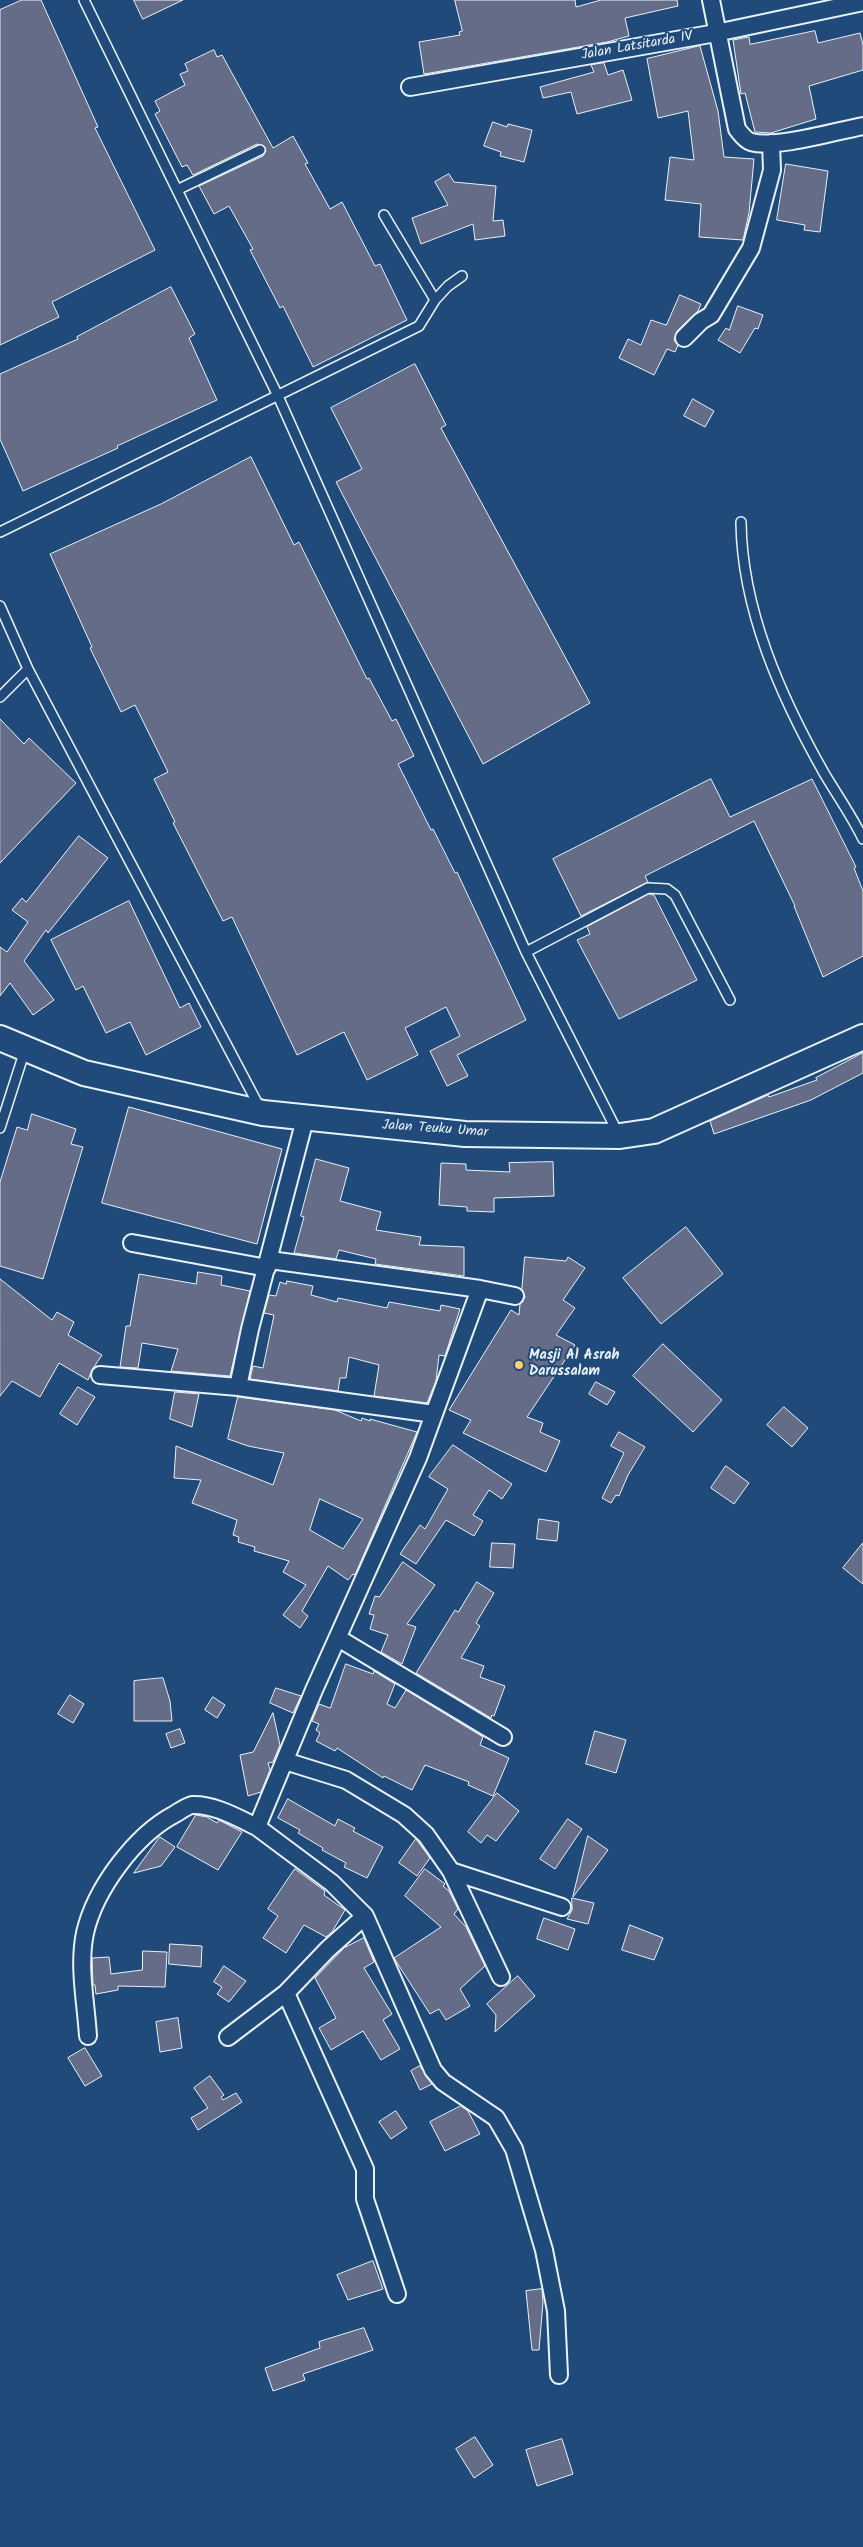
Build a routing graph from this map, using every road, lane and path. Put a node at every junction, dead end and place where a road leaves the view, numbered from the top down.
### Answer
1 (84, 0) edge
2 (711, 0) edge
3 (863, 2) edge
4 (716, 33) junction
5 (410, 87) dead end
6 (863, 126) edge
7 (773, 143) junction
8 (260, 150) dead end
9 (177, 190) junction
10 (384, 216) dead end
11 (462, 276) dead end
12 (435, 300) junction
13 (684, 338) dead end
14 (278, 396) junction
15 (741, 522) dead end
16 (0, 532) edge
17 (0, 606) edge
18 (28, 669) junction
19 (0, 697) edge
20 (863, 839) edge
21 (526, 952) junction
22 (730, 1000) dead end
23 (863, 1037) edge
24 (0, 1038) edge
25 (25, 1050) junction
26 (263, 1113) junction
27 (305, 1119) junction
28 (0, 1128) edge
29 (620, 1136) junction
30 (132, 1243) dead end
31 (269, 1264) junction
32 (480, 1289) junction
33 (515, 1296) dead end
34 (100, 1375) dead end
35 (238, 1386) junction
36 (434, 1414) junction
37 (338, 1638) junction
38 (503, 1737) dead end
39 (285, 1761) junction
40 (257, 1826) junction
41 (450, 1871) junction
42 (562, 1907) dead end
43 (364, 1916) junction
44 (501, 1977) dead end
45 (286, 1992) junction
46 (88, 2036) dead end
47 (228, 2037) dead end
48 (397, 2294) dead end
49 (559, 2375) dead end

1 - 9 lane
2 - 4 street
3 - 4 street, Jalan Latsitarda IV
4 - 5 street, Jalan Latsitarda IV
4 - 7 street
6 - 7 street
7 - 13 street
8 - 9 lane
9 - 14 lane
10 - 12 lane
11 - 12 lane
12 - 14 lane
14 - 16 lane
14 - 21 lane
15 - 20 lane
17 - 18 lane
18 - 19 lane
18 - 26 lane
21 - 22 lane
21 - 29 lane
23 - 29 main road, Jalan Teuku Umar
24 - 25 main road, Jalan Teuku Umar
25 - 26 main road, Jalan Teuku Umar
25 - 28 lane
26 - 27 main road, Jalan Teuku Umar
27 - 29 main road, Jalan Teuku Umar
27 - 31 street
30 - 31 street
31 - 32 street
31 - 35 street
32 - 33 street
32 - 36 street
34 - 35 street
35 - 36 street
36 - 37 street
37 - 38 street
37 - 39 street
39 - 40 street
39 - 41 street
40 - 43 street
40 - 46 street
41 - 42 street
41 - 44 street
43 - 45 street
43 - 49 street
45 - 47 street
45 - 48 street

